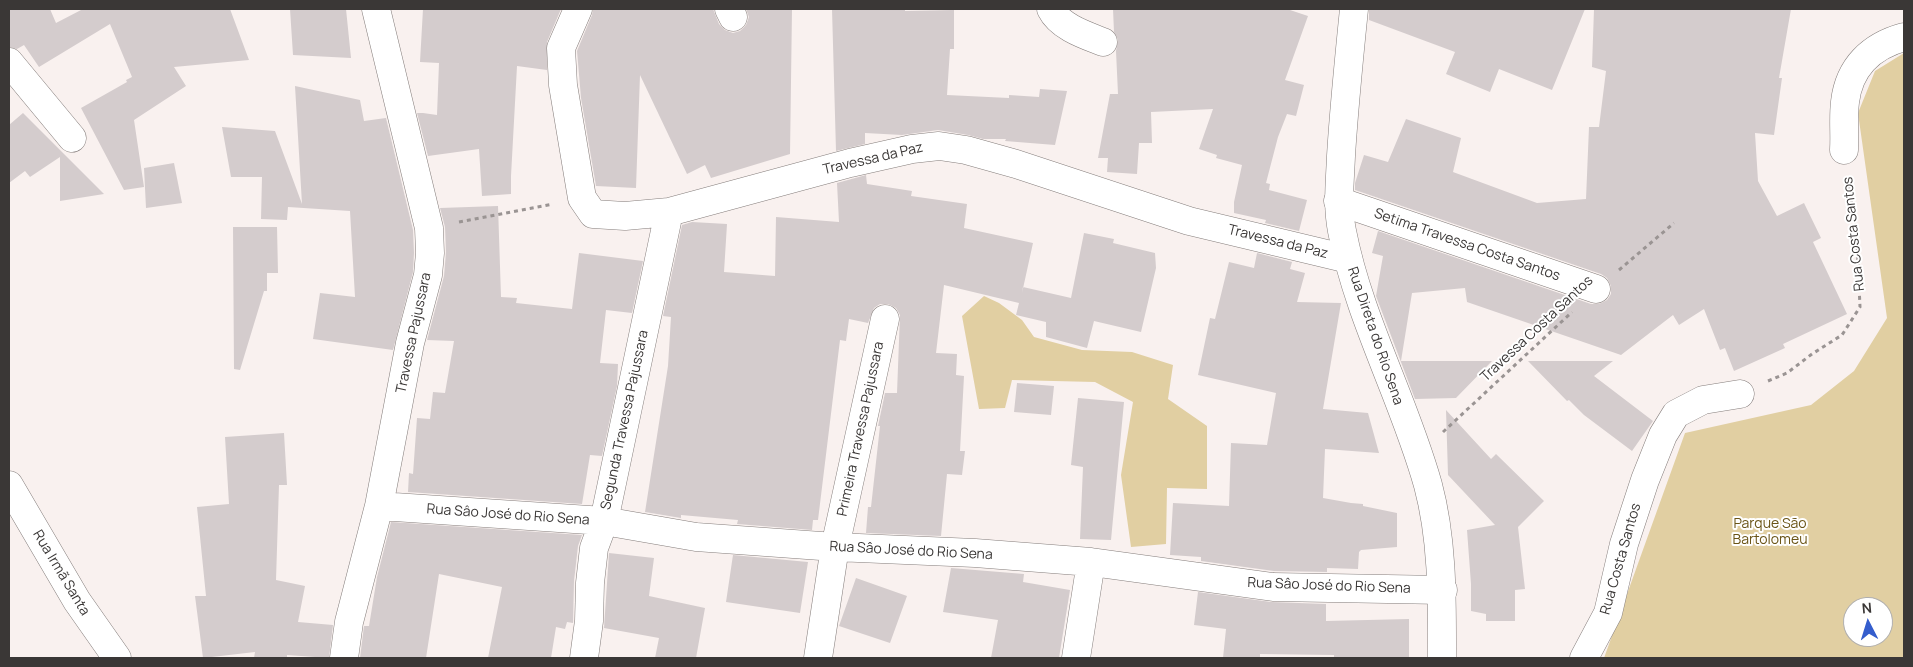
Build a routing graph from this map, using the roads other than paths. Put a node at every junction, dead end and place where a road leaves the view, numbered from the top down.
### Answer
1 (376, 9) edge
2 (578, 9) edge
3 (1051, 9) edge
4 (1354, 9) edge
5 (1904, 37) edge
6 (1103, 42) dead end
7 (9, 62) edge
8 (72, 138) dead end
9 (1844, 150) road end
10 (1338, 201) junction
11 (669, 212) junction
12 (1348, 259) junction
13 (1596, 289) road end
14 (885, 319) dead end
15 (1740, 394) road end
16 (9, 485) edge
17 (379, 506) junction
18 (604, 521) junction
19 (835, 547) junction
20 (1091, 562) junction
21 (1443, 590) junction
22 (117, 658) edge
23 (344, 658) edge
24 (584, 658) edge
25 (818, 658) edge
26 (1076, 658) edge
27 (1442, 658) edge
28 (1584, 658) edge

1 - 17 street, Travessa Pajussara
2 - 11 street, Travessa da Paz
3 - 6 street
4 - 10 street, Rua Direta do Rio Sena
5 - 9 street
7 - 8 street
10 - 12 street, Rua Direta do Rio Sena
10 - 13 street, Setima Travessa Costa Santos
11 - 12 street, Travessa da Paz
11 - 18 street, Segunda Travessa Pajussara
12 - 21 street, Rua Direta do Rio Sena
14 - 19 street, Primeira Travessa Pajussara
15 - 28 street, Rua Costa Santos
16 - 22 street, Rua Irmã Santa
17 - 18 street, Rua Sâo José do Rio Sena
17 - 23 street, Travessa Pajussara
18 - 19 street, Rua Sâo José do Rio Sena
18 - 24 street, Segunda Travessa Pajussara
19 - 20 street, Rua Sâo José do Rio Sena
19 - 25 street, Primeira Travessa Pajussara
20 - 21 street, Rua Sâo José do Rio Sena
20 - 26 street
21 - 27 street, Rua Direta do Rio Sena

